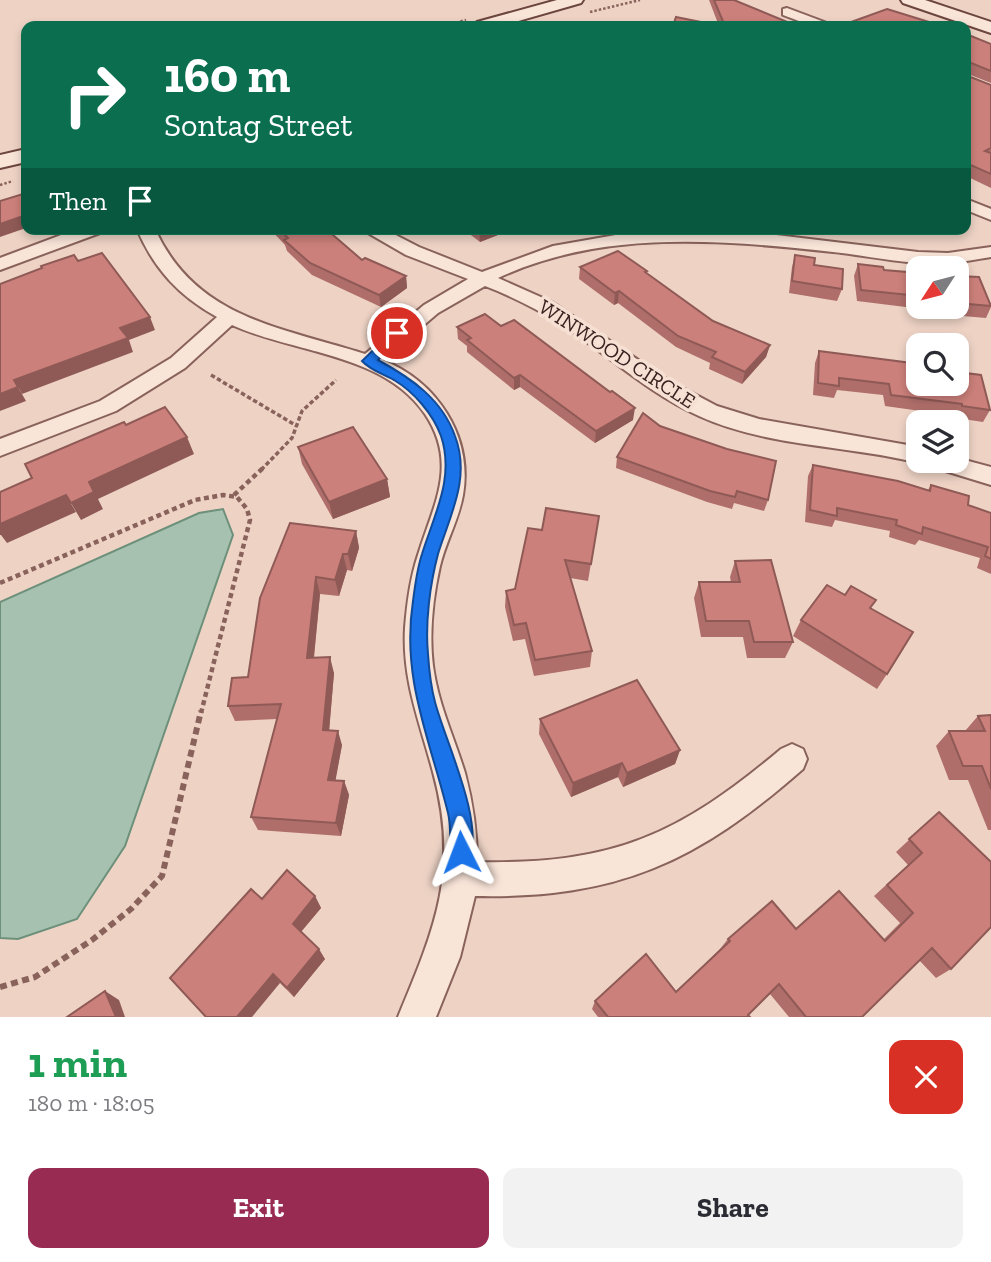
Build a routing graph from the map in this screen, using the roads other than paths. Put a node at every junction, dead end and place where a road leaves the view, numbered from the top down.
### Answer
1 (909, 0) edge
2 (579, 7) edge
3 (787, 12) dead end
4 (508, 21) edge
5 (810, 21) edge
6 (970, 21) edge
7 (971, 21) edge
8 (991, 28) edge
9 (21, 156) edge
10 (0, 162) edge
11 (971, 206) edge
12 (991, 215) edge
13 (78, 235) edge
14 (148, 235) edge
15 (381, 235) edge
16 (649, 235) edge
17 (721, 235) edge
18 (991, 252) edge
19 (0, 264) edge
20 (482, 277) junction
21 (230, 316) junction
22 (369, 361) junction
23 (0, 448) edge
24 (906, 451) edge
25 (969, 469) edge
26 (991, 476) edge
27 (792, 759) dead end
28 (461, 879) junction
29 (417, 1017) edge

1 - 6 main road
2 - 4 main road
3 - 5 street
7 - 8 main road
9 - 10 main road
11 - 12 street
13 - 19 street
14 - 21 street
15 - 20 street, WINWOOD CIRCLE
16 - 20 street
17 - 18 street
20 - 22 street
20 - 24 street, WINWOOD CIRCLE
21 - 22 street
21 - 23 street
22 - 28 street
25 - 26 street
27 - 28 street
28 - 29 street

